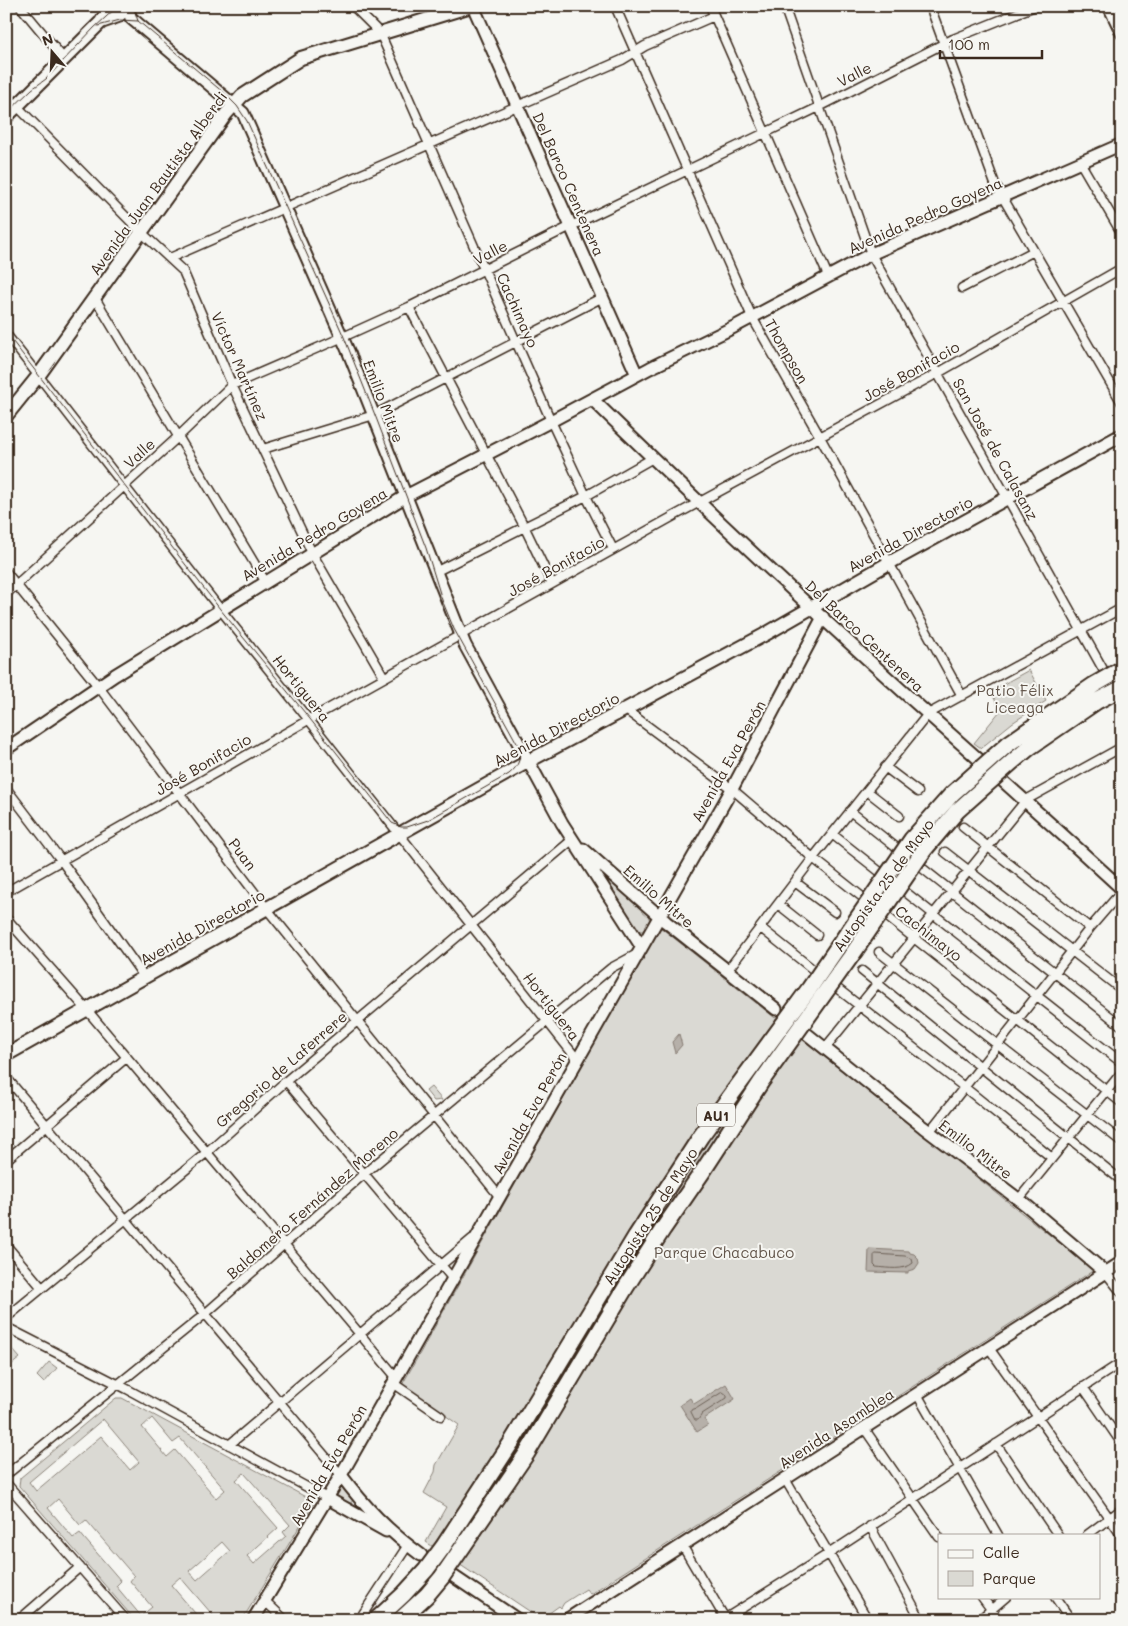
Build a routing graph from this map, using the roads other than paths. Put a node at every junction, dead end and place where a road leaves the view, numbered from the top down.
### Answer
1 (20, 6) edge
2 (110, 6) edge
3 (353, 6) edge
4 (472, 6) edge
5 (615, 6) edge
6 (710, 6) edge
7 (784, 6) edge
8 (930, 6) edge
9 (1035, 6) edge
10 (1109, 6) edge
11 (128, 7) edge
12 (438, 11) edge
13 (714, 16) junction
14 (101, 22) junction
15 (380, 33) junction
16 (1122, 34) edge
17 (944, 44) junction
18 (635, 52) junction
19 (64, 59) junction
20 (6, 95) edge
21 (234, 104) junction
22 (17, 106) junction
23 (517, 106) junction
24 (819, 107) junction
25 (6, 117) edge
26 (765, 132) junction
27 (1122, 144) edge
28 (429, 145) junction
29 (1080, 162) junction
30 (686, 171) junction
31 (1002, 196) junction
32 (286, 208) junction
33 (571, 226) junction
34 (141, 232) junction
35 (1122, 234) edge
36 (1034, 251) junction
37 (871, 254) junction
38 (170, 258) junction
39 (1122, 268) edge
40 (485, 270) junction
41 (828, 276) junction
42 (962, 288) dead end
43 (603, 297) junction
44 (95, 298) junction
45 (1064, 302) junction
46 (409, 307) junction
47 (748, 319) junction
48 (6, 334) edge
49 (343, 338) junction
50 (516, 341) junction
51 (938, 373) junction
52 (637, 374) junction
53 (39, 375) junction
54 (447, 378) junction
55 (232, 385) junction
56 (592, 399) junction
57 (1122, 403) edge
58 (374, 415) junction
59 (6, 416) edge
60 (551, 421) junction
61 (1122, 435) edge
62 (179, 436) junction
63 (820, 437) junction
64 (263, 449) junction
65 (486, 455) junction
66 (653, 458) junction
67 (124, 486) junction
68 (406, 496) junction
69 (586, 496) junction
70 (1008, 498) junction
71 (700, 502) junction
72 (524, 526) junction
73 (613, 549) junction
74 (312, 552) junction
75 (890, 563) junction
76 (6, 572) edge
77 (435, 572) junction
78 (266, 581) junction
79 (552, 584) junction
80 (16, 585) junction
81 (6, 594) edge
82 (812, 607) junction
83 (1122, 608) edge
84 (220, 609) junction
85 (823, 617) junction
86 (1081, 630) junction
87 (461, 635) junction
88 (1122, 669) edge
89 (384, 678) junction
90 (98, 686) junction
91 (1122, 688) edge
92 (962, 696) junction
93 (1122, 704) edge
94 (626, 710) junction
95 (928, 714) junction
96 (309, 720) junction
97 (1122, 747) edge
98 (6, 749) edge
99 (529, 762) junction
100 (885, 767) junction
101 (6, 788) edge
102 (732, 789) junction
103 (867, 791) junction
104 (918, 792) dead end
105 (180, 794) junction
106 (1026, 800) junction
107 (850, 811) junction
108 (899, 816) dead end
109 (963, 827) dead end
110 (399, 834) junction
111 (832, 834) junction
112 (572, 840) junction
113 (987, 846) junction
114 (946, 852) dead end
115 (813, 858) junction
116 (61, 860) junction
117 (968, 870) junction
118 (795, 882) junction
119 (1122, 889) edge
120 (951, 891) junction
121 (6, 892) edge
122 (1122, 894) edge
123 (778, 904) junction
124 (268, 909) junction
125 (835, 912) dead end
126 (933, 913) junction
127 (658, 916) junction
128 (6, 918) edge
129 (470, 924) junction
130 (761, 928) junction
131 (1090, 928) junction
132 (817, 935) dead end
133 (913, 938) junction
134 (639, 950) junction
135 (1072, 951) junction
136 (879, 952) dead end
137 (893, 963) junction
138 (727, 971) junction
139 (862, 971) dead end
140 (1055, 972) junction
141 (145, 978) junction
142 (877, 983) junction
143 (1122, 990) edge
144 (1037, 995) junction
145 (859, 1006) junction
146 (776, 1009) dead end
147 (87, 1010) junction
148 (358, 1020) junction
149 (1018, 1020) junction
150 (547, 1021) junction
151 (1122, 1026) edge
152 (808, 1034) dead end
153 (998, 1044) junction
154 (825, 1048) junction
155 (6, 1055) edge
156 (126, 1058) junction
157 (577, 1059) junction
158 (1122, 1063) edge
159 (980, 1066) junction
160 (1122, 1072) edge
161 (6, 1077) edge
162 (286, 1081) junction
163 (964, 1087) junction
164 (1106, 1091) junction
165 (1122, 1103) edge
166 (434, 1115) junction
167 (1087, 1115) junction
168 (46, 1126) junction
169 (929, 1132) junction
170 (1068, 1138) junction
171 (1122, 1142) edge
172 (206, 1153) junction
173 (1052, 1158) junction
174 (6, 1160) edge
175 (365, 1173) junction
176 (1122, 1181) edge
177 (500, 1196) junction
178 (1019, 1200) junction
179 (126, 1221) junction
180 (477, 1235) junction
181 (284, 1244) junction
182 (6, 1245) edge
183 (1122, 1262) edge
184 (441, 1266) junction
185 (1106, 1273) junction
186 (452, 1278) junction
187 (42, 1288) junction
188 (1122, 1293) edge
189 (205, 1314) junction
190 (6, 1318) edge
191 (6, 1327) edge
192 (359, 1335) junction
193 (989, 1348) junction
194 (1122, 1362) edge
195 (394, 1380) junction
196 (118, 1384) junction
197 (1083, 1387) junction
198 (917, 1394) junction
199 (279, 1403) junction
200 (440, 1416) dead end
201 (1037, 1417) junction
202 (864, 1428) junction
203 (996, 1444) junction
204 (1122, 1444) edge
205 (229, 1445) junction
206 (959, 1467) junction
207 (6, 1475) edge
208 (341, 1476) junction
209 (785, 1479) junction
210 (6, 1483) edge
211 (357, 1496) junction
212 (327, 1498) junction
213 (912, 1498) junction
214 (346, 1509) junction
215 (1122, 1509) edge
216 (1109, 1518) junction
217 (870, 1526) junction
218 (997, 1534) edge
219 (1057, 1534) edge
220 (1088, 1534) edge
221 (938, 1536) edge
222 (1122, 1536) edge
223 (396, 1537) junction
224 (408, 1545) junction
225 (682, 1545) junction
226 (830, 1553) junction
227 (421, 1555) dead end
228 (80, 1567) junction
229 (453, 1576) dead end
230 (983, 1598) edge
231 (1005, 1598) edge
232 (1056, 1598) edge
233 (265, 1601) junction
234 (991, 1609) junction
235 (725, 1619) edge
236 (19, 1620) edge
237 (126, 1620) edge
238 (253, 1620) edge
239 (285, 1620) edge
240 (359, 1620) edge
241 (376, 1620) edge
242 (400, 1620) edge
243 (518, 1620) edge
244 (566, 1620) edge
245 (868, 1620) edge
246 (921, 1620) edge
247 (979, 1620) edge
248 (999, 1620) edge
249 (1070, 1620) edge

1 - 19 street
2 - 14 main road
3 - 15 street, Cachimayo
4 - 12 main road, Avenida Juan Bautista Alberdi
4 - 23 street, Del Barco Centenera
5 - 18 street, Thompson
6 - 13 street
7 - 24 street, San José de Calasanz
8 - 17 street
9 - 17 street, Valle
10 - 16 street
11 - 14 main road
11 - 21 street, Emilio Mitre
12 - 15 main road, Avenida Juan Bautista Alberdi
13 - 18 street
13 - 26 street
14 - 19 main road
15 - 21 main road, Avenida Juan Bautista Alberdi
15 - 28 street, Cachimayo
17 - 24 street, Valle
17 - 31 street
18 - 23 street
18 - 30 street, Thompson
19 - 22 main road
20 - 22 street, Víctor Martínez
21 - 32 street, Emilio Mitre
21 - 34 main road, Avenida Juan Bautista Alberdi
22 - 25 main road
22 - 34 street, Víctor Martínez
23 - 28 street
23 - 33 street, Del Barco Centenera
24 - 26 street, Valle
24 - 37 street, San José de Calasanz
26 - 30 street, Valle
26 - 41 street
27 - 29 street, Avenida Pedro Goyena
28 - 32 street
28 - 40 street, Cachimayo
29 - 31 street, Avenida Pedro Goyena
29 - 35 street
30 - 33 street, Valle
30 - 47 street, Thompson
31 - 36 street
31 - 37 street, Avenida Pedro Goyena
32 - 38 street
32 - 49 street, Emilio Mitre
33 - 40 street, Valle
33 - 43 street, Del Barco Centenera
34 - 38 street, Víctor Martínez
34 - 44 main road, Avenida Juan Bautista Alberdi
36 - 42 street
36 - 45 street
37 - 41 street, Avenida Pedro Goyena
37 - 51 street, San José de Calasanz
38 - 55 street, Víctor Martínez
39 - 45 street, José Bonifacio
40 - 46 street, Valle
40 - 50 street, Cachimayo
41 - 47 street, Avenida Pedro Goyena
43 - 50 street
43 - 52 street, Del Barco Centenera
44 - 53 main road, Avenida Juan Bautista Alberdi
44 - 62 street
45 - 51 street, José Bonifacio
45 - 57 street
46 - 49 street, Valle
46 - 54 street
47 - 52 street, Avenida Pedro Goyena
47 - 63 street, Thompson
48 - 53 street, Hortiguera
49 - 55 street, Valle
49 - 58 street, Emilio Mitre
50 - 54 street
50 - 60 street, Cachimayo
51 - 63 street, José Bonifacio
51 - 70 street, San José de Calasanz
52 - 56 street, Avenida Pedro Goyena
53 - 59 main road, Avenida Juan Bautista Alberdi
53 - 67 street, Hortiguera
54 - 58 street
54 - 65 street
55 - 62 street, Valle
55 - 64 street, Víctor Martínez
56 - 60 street, Avenida Pedro Goyena
56 - 66 street, Del Barco Centenera
58 - 64 street
58 - 68 street, Emilio Mitre
60 - 65 street, Avenida Pedro Goyena
60 - 69 street, Cachimayo
61 - 70 main road, Avenida Directorio
62 - 67 street, Valle
62 - 78 street
63 - 71 street, José Bonifacio
63 - 75 street, Thompson
64 - 74 street, Víctor Martínez
65 - 68 street, Avenida Pedro Goyena
65 - 72 street
66 - 69 street
66 - 71 street, Del Barco Centenera
67 - 80 street, Valle
67 - 84 street, Hortiguera
68 - 74 street, Avenida Pedro Goyena
68 - 77 street, Emilio Mitre
69 - 72 street
69 - 73 street, Cachimayo
70 - 75 main road, Avenida Directorio
70 - 86 street, San José de Calasanz
71 - 73 street, José Bonifacio
71 - 82 street, Del Barco Centenera
72 - 77 street
72 - 79 street
73 - 79 street, José Bonifacio
74 - 78 street, Avenida Pedro Goyena
74 - 89 street, Víctor Martínez
75 - 82 main road, Avenida Directorio
75 - 92 street, Thompson
76 - 80 street, Puan
77 - 87 street, Emilio Mitre
78 - 84 street, Avenida Pedro Goyena
79 - 87 street, José Bonifacio
80 - 81 street, Valle
80 - 90 street, Puan
82 - 85 street, Del Barco Centenera
82 - 94 main road, Avenida Directorio
83 - 86 street
84 - 90 street, Avenida Pedro Goyena
84 - 96 street, Hortiguera
85 - 95 street, Del Barco Centenera
85 - 102 street, Avenida Eva Perón
86 - 92 street
86 - 93 street, San José de Calasanz
87 - 89 street, José Bonifacio
87 - 99 street, Emilio Mitre
88 - 241 highway, Autopista 25 de Mayo / AU1, bridge
89 - 96 street, José Bonifacio
90 - 98 street, Avenida Pedro Goyena
90 - 105 street, Puan
91 - 242 highway, Autopista 25 de Mayo / AU1, bridge
92 - 95 street
94 - 99 main road, Avenida Directorio
94 - 102 street, Cachimayo
95 - 100 street
95 - 106 street, Del Barco Centenera
96 - 105 street, José Bonifacio
96 - 110 street, Hortiguera
97 - 106 street
99 - 110 main road, Avenida Directorio
99 - 112 street, Emilio Mitre
100 - 103 street
100 - 104 street
101 - 116 street
102 - 115 street, Cachimayo
102 - 127 street, Avenida Eva Perón
103 - 107 street
103 - 108 street
105 - 116 street, José Bonifacio
105 - 124 street, Puan
106 - 113 street
106 - 119 street, Del Barco Centenera
107 - 111 street
107 - 120 street
109 - 113 street
110 - 124 main road, Avenida Directorio
110 - 129 street, Hortiguera
111 - 115 street
111 - 126 street
112 - 127 street, Emilio Mitre
112 - 129 street, Gregorio de Laferrere
112 - 134 street, Emilio Mitre
113 - 117 street
113 - 131 street
114 - 117 street
115 - 118 street
115 - 133 street, Cachimayo
116 - 121 street, José Bonifacio
116 - 141 street
117 - 120 street
117 - 135 street
118 - 123 street
118 - 125 street
120 - 126 street
120 - 140 street
122 - 131 street
123 - 130 street
123 - 132 street
124 - 141 main road, Avenida Directorio
124 - 148 street, Puan
126 - 133 street
126 - 144 street
127 - 134 street, Avenida Eva Perón
127 - 138 street, Emilio Mitre
128 - 147 street
129 - 148 street, Gregorio de Laferrere
129 - 150 street, Hortiguera
130 - 138 street
130 - 145 street
131 - 135 street
133 - 137 street
133 - 149 street, Cachimayo
134 - 150 street, Baldomero Fernández Moreno
134 - 157 street, Avenida Eva Perón
135 - 140 street
135 - 143 street
136 - 137 street
137 - 142 street
137 - 153 street
138 - 146 street, Emilio Mitre
139 - 142 street
140 - 144 street
140 - 151 street
141 - 147 main road, Avenida Directorio
142 - 145 street
142 - 159 street
144 - 149 street
144 - 158 street
145 - 154 street
145 - 163 street
147 - 155 main road, Avenida Directorio
147 - 156 street
148 - 162 street, Gregorio de Laferrere
148 - 166 street, Puan
149 - 153 street
149 - 164 street, Cachimayo
150 - 157 street, Hortiguera
150 - 166 street, Baldomero Fernández Moreno
152 - 154 street, Emilio Mitre
153 - 159 street
153 - 167 street
154 - 169 street, Emilio Mitre
156 - 168 street
156 - 172 street
157 - 177 street, Avenida Eva Perón
159 - 163 street
159 - 170 street
160 - 164 street
161 - 168 street
162 - 172 street, Gregorio de Laferrere
162 - 175 street
163 - 169 street
163 - 173 street
164 - 165 street, Cachimayo
164 - 167 street
166 - 175 street, Baldomero Fernández Moreno
166 - 177 street, Puan
167 - 170 street
167 - 171 street
168 - 174 street
168 - 179 street
169 - 178 street, Emilio Mitre
170 - 173 street
170 - 176 street
172 - 179 street, Gregorio de Laferrere
172 - 181 street
173 - 178 street
175 - 181 street, Baldomero Fernández Moreno
175 - 184 street
177 - 180 street, Avenida Eva Perón
178 - 185 street, Emilio Mitre
179 - 187 street, Gregorio de Laferrere
179 - 189 street
180 - 184 street
180 - 186 street, Avenida Eva Perón
181 - 189 street, Baldomero Fernández Moreno
181 - 192 street
182 - 187 street
183 - 185 street, Avenida Asamblea
184 - 186 street
184 - 192 street
185 - 188 street, Emilio Mitre
185 - 193 street, Avenida Asamblea
186 - 195 street, Avenida Eva Perón
187 - 190 street, Gregorio de Laferrere
189 - 196 street, Baldomero Fernández Moreno
189 - 199 street
191 - 196 street
192 - 195 street
192 - 199 street
193 - 198 street, Avenida Asamblea
193 - 201 street
194 - 197 street
195 - 200 street
195 - 208 street, Avenida Eva Perón
196 - 205 street
196 - 207 street, Baldomero Fernández Moreno
197 - 201 street
197 - 204 street
198 - 202 street, Avenida Asamblea
198 - 206 street
199 - 205 street
199 - 208 street
201 - 203 street
201 - 216 street
202 - 209 street, Avenida Asamblea
202 - 213 street
203 - 206 street
203 - 219 street
205 - 212 street
206 - 213 street
206 - 218 street
208 - 211 street
208 - 212 street, Avenida Eva Perón
209 - 225 street, Avenida Asamblea
209 - 226 street
210 - 228 street
211 - 214 street
211 - 223 street
212 - 214 street
212 - 233 street, Avenida Eva Perón
213 - 217 street
213 - 221 street
214 - 223 street
215 - 216 street
216 - 220 street
216 - 222 street
217 - 226 street
217 - 246 street
223 - 224 street
224 - 227 street
224 - 240 street
225 - 235 street
225 - 244 street, Avenida Asamblea
226 - 235 street
226 - 245 street
228 - 236 street
228 - 237 street
229 - 243 street
230 - 234 street
231 - 234 street
232 - 249 street
233 - 238 street, Avenida Eva Perón
233 - 239 street
234 - 247 street
234 - 248 street

